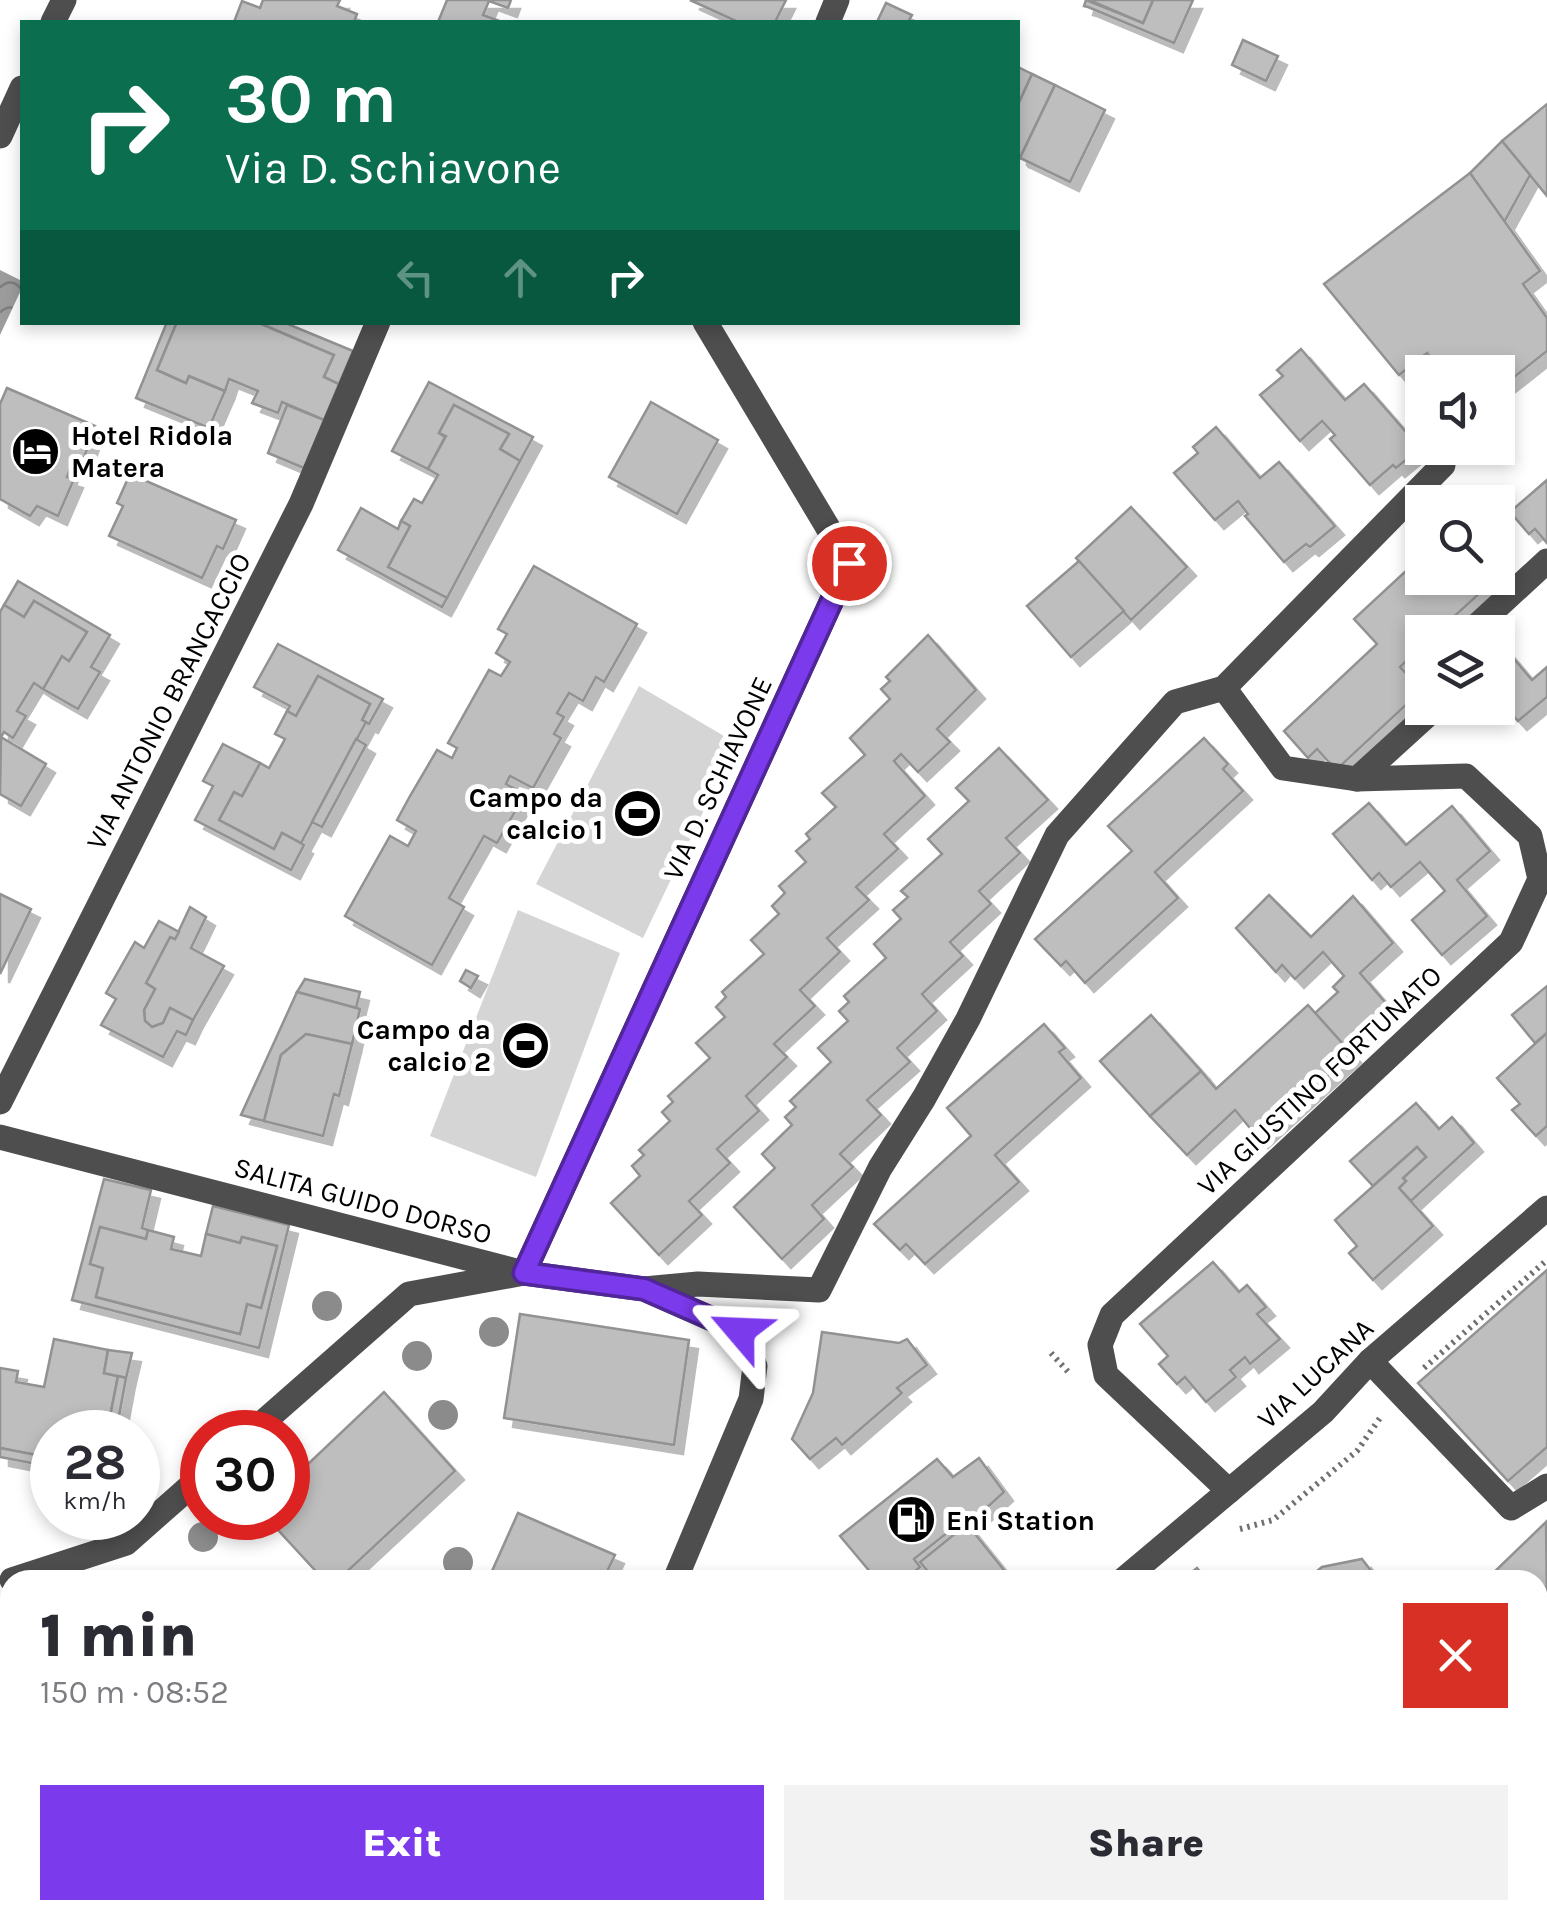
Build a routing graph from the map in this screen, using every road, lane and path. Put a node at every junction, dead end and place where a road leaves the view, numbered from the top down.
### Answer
1 (20, 93) edge
2 (0, 136) edge
3 (377, 325) edge
4 (707, 325) edge
5 (1443, 465) dead end
6 (1547, 561) edge
7 (1488, 615) edge
8 (1224, 688) junction
9 (1417, 725) edge
10 (1357, 780) junction
11 (0, 1102) edge
12 (0, 1137) edge
13 (1547, 1208) edge
14 (1547, 1260) edge
15 (524, 1273) junction
16 (644, 1289) junction
17 (1370, 1361) junction
18 (1398, 1391) junction
19 (277, 1410) edge
20 (1547, 1486) edge
21 (1229, 1491) junction
22 (180, 1495) edge
23 (1226, 1539) dead end
24 (42, 1570) edge
25 (679, 1570) edge
26 (1135, 1570) edge

1 - 2 street
3 - 11 street, VIA ANTONIO BRANCACCIO
4 - 15 street, VIA D. SCHIAVONE
5 - 8 street
6 - 7 street
8 - 10 street, VIA GIUSTINO FORTUNATO
8 - 16 street
9 - 10 street
10 - 21 street, VIA GIUSTINO FORTUNATO
12 - 15 street, SALITA GUIDO DORSO
13 - 17 street, VIA LUCANA
14 - 18 path
15 - 16 street, SALITA GUIDO DORSO
15 - 19 street
16 - 25 street, SALITA GUIDO DORSO
17 - 18 street
17 - 21 street, VIA LUCANA
18 - 20 street
18 - 23 path
21 - 26 street, VIA LUCANA
22 - 24 street

